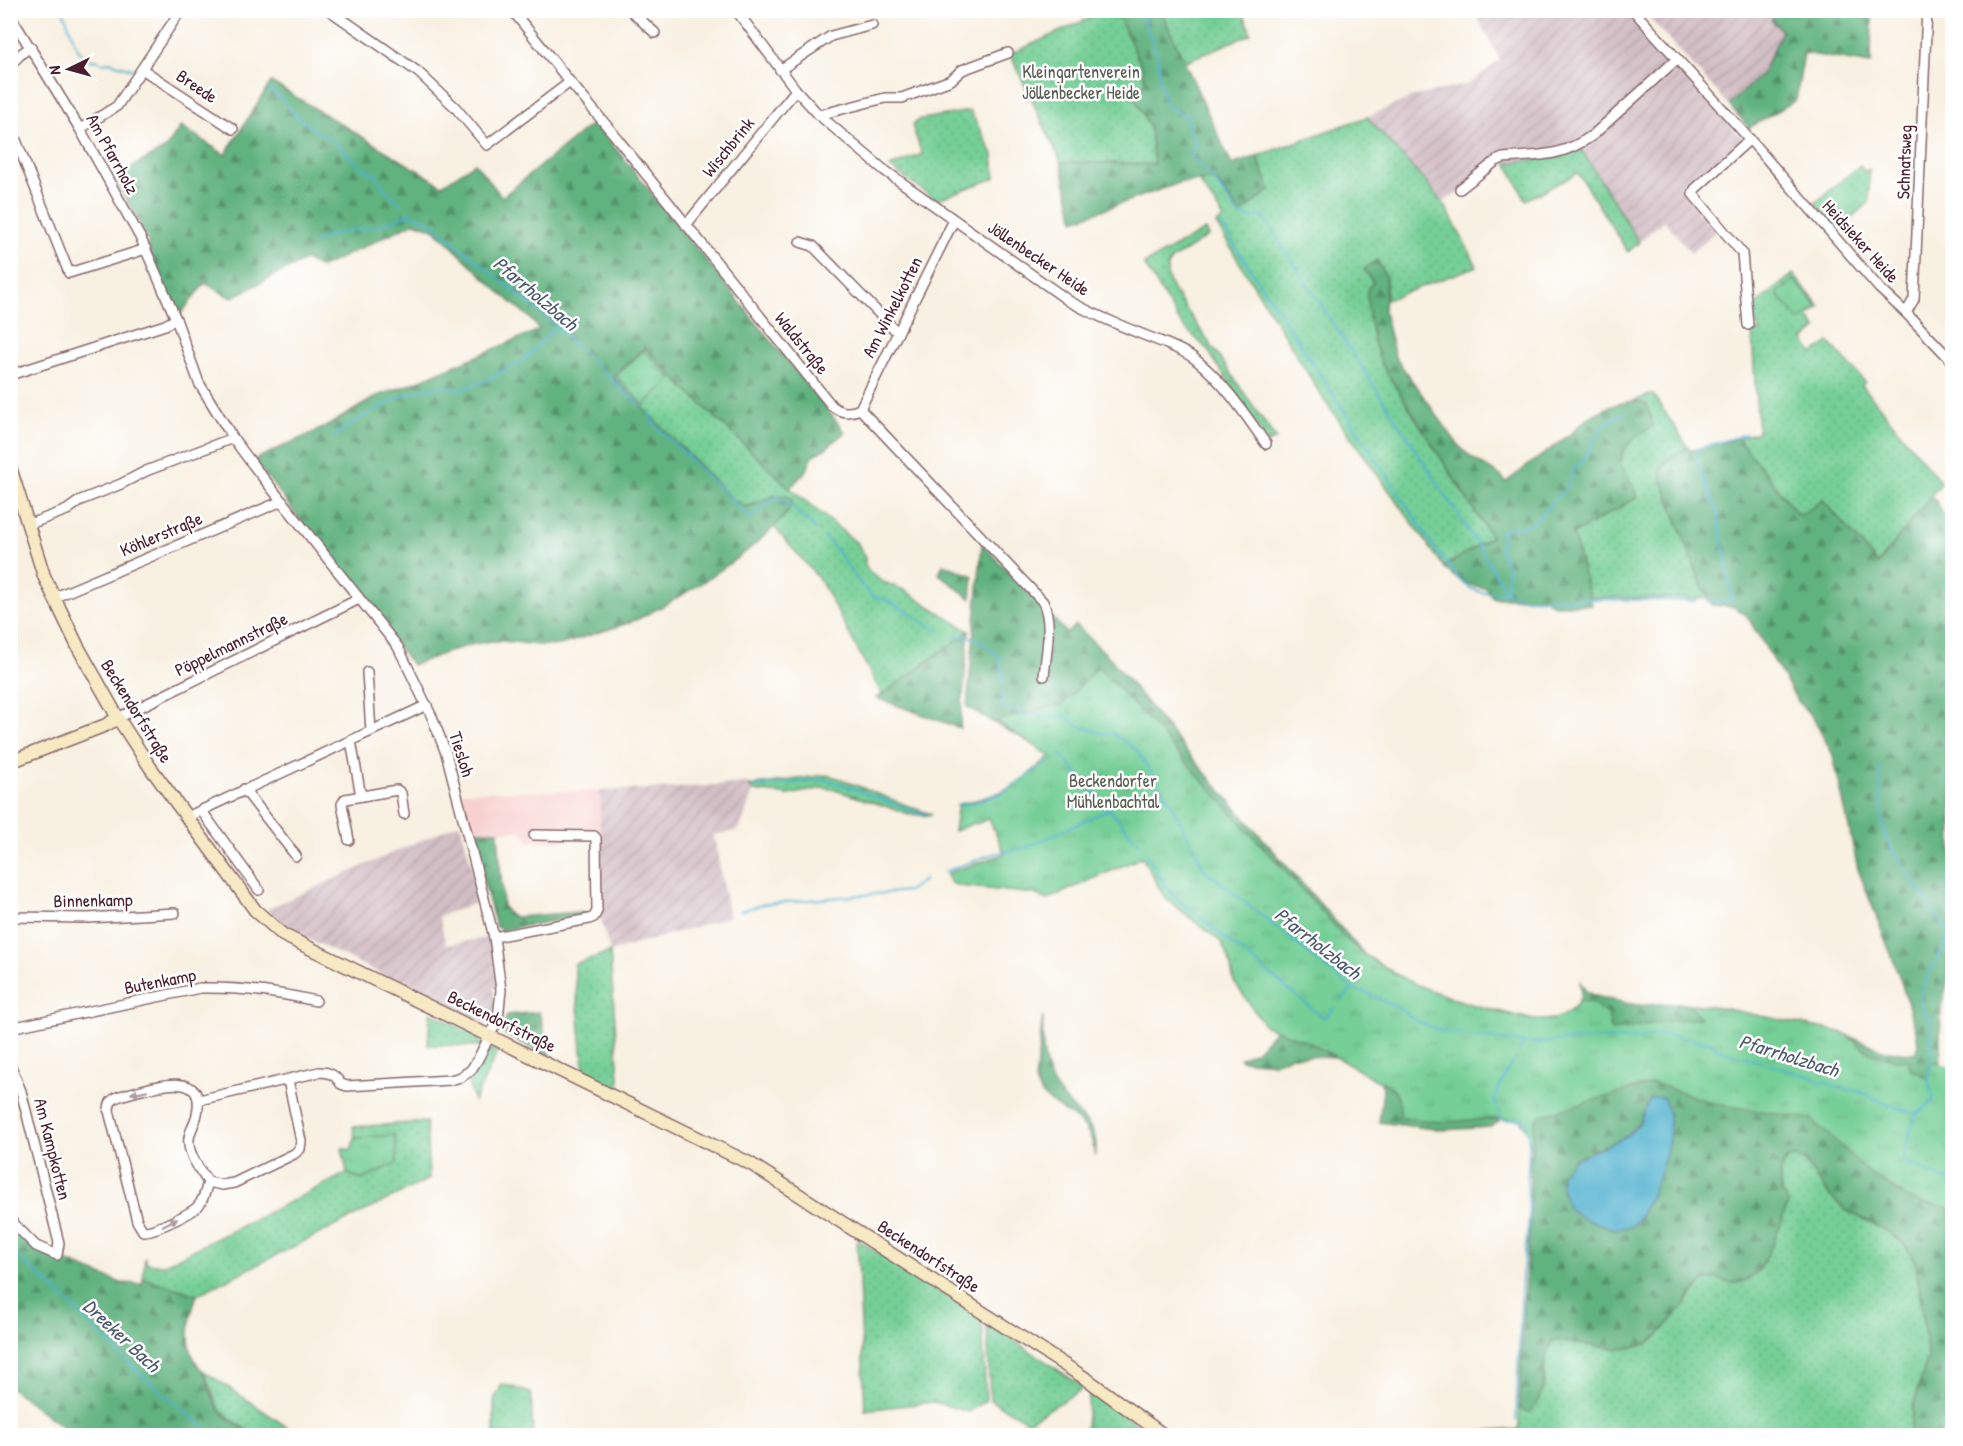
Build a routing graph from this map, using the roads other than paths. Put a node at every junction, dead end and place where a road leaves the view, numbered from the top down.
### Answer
1 (182, 10) edge
2 (329, 10) edge
3 (513, 10) edge
4 (630, 10) edge
5 (736, 10) edge
6 (1633, 10) edge
7 (1927, 10) edge
8 (10, 15) edge
9 (872, 25) dead end
10 (655, 33) dead end
11 (32, 47) junction
12 (1008, 53) dead end
13 (1677, 59) junction
14 (10, 65) edge
15 (142, 69) junction
16 (780, 70) junction
17 (570, 82) junction
18 (796, 90) junction
19 (819, 115) junction
20 (10, 125) edge
21 (80, 129) junction
22 (233, 129) dead end
23 (1750, 139) junction
24 (1460, 189) dead end
25 (954, 220) junction
26 (686, 225) junction
27 (800, 242) dead end
28 (146, 249) junction
29 (1906, 313) junction
30 (176, 319) junction
31 (1748, 325) dead end
32 (898, 333) junction
33 (1953, 361) edge
34 (10, 375) edge
35 (860, 409) junction
36 (233, 438) junction
37 (1266, 444) dead end
38 (10, 467) edge
39 (282, 501) junction
40 (27, 525) junction
41 (53, 598) junction
42 (359, 598) junction
43 (366, 672) dead end
44 (1044, 676) dead end
45 (426, 705) junction
46 (118, 718) junction
47 (372, 731) junction
48 (351, 741) junction
49 (10, 762) edge
50 (244, 789) junction
51 (361, 796) junction
52 (201, 810) junction
53 (404, 814) dead end
54 (187, 817) junction
55 (534, 836) dead end
56 (349, 840) dead end
57 (296, 856) dead end
58 (259, 890) dead end
59 (176, 914) dead end
60 (10, 917) edge
61 (494, 937) junction
62 (316, 1001) dead end
63 (10, 1028) edge
64 (489, 1036) junction
65 (10, 1064) edge
66 (288, 1080) junction
67 (199, 1100) junction
68 (208, 1182) junction
69 (10, 1220) edge
70 (1165, 1436) edge

1 - 15 street
2 - 17 street
3 - 17 street, Waldstraße
4 - 10 street
5 - 16 street, Jöllenbecker Heide
6 - 13 street, Heidsieker Heide
7 - 29 street, Schnatsweg
8 - 11 street, Am Pfarrholz
9 - 16 street
11 - 14 street
11 - 21 street, Am Pfarrholz
12 - 19 street
13 - 23 street, Heidsieker Heide
13 - 24 street
15 - 21 street
15 - 22 street, Breede
16 - 18 street, Jöllenbecker Heide
17 - 26 street, Waldstraße
18 - 19 street, Jöllenbecker Heide
18 - 26 street, Wischbrink
19 - 25 street, Jöllenbecker Heide
20 - 28 street
21 - 28 street, Am Pfarrholz
23 - 29 street, Heidsieker Heide
23 - 31 street
25 - 32 street, Am Winkelkotten
25 - 37 street, Jöllenbecker Heide
26 - 35 street, Waldstraße
27 - 32 street
28 - 30 street, Am Pfarrholz
29 - 33 street, Heidsieker Heide
30 - 34 street
30 - 36 street, Am Pfarrholz
32 - 35 street, Am Winkelkotten
35 - 44 street
36 - 39 street, Am Pfarrholz
36 - 40 street
38 - 40 street, Beckendorfstraße
39 - 41 street, Köhlerstraße
39 - 42 street, Am Pfarrholz
40 - 41 street, Beckendorfstraße
41 - 46 street, Beckendorfstraße
42 - 45 street, Tiesloh
42 - 46 street, Pöppelmannstraße
43 - 47 street
45 - 47 street
45 - 61 street, Tiesloh
46 - 49 street
46 - 54 street, Beckendorfstraße
47 - 48 street
48 - 50 street
48 - 51 street
50 - 52 street
50 - 57 street
51 - 53 street
51 - 56 street
52 - 54 street
52 - 58 street
54 - 64 street, Beckendorfstraße
55 - 61 street
59 - 60 street, Binnenkamp
61 - 64 street, Tiesloh
62 - 63 street, Butenkamp
64 - 66 street, Tiesloh
64 - 70 street, Beckendorfstraße
65 - 69 street, Am Kampkotten
66 - 67 street, Tiesloh
66 - 68 street
67 - 68 street
67 -> 68 street

